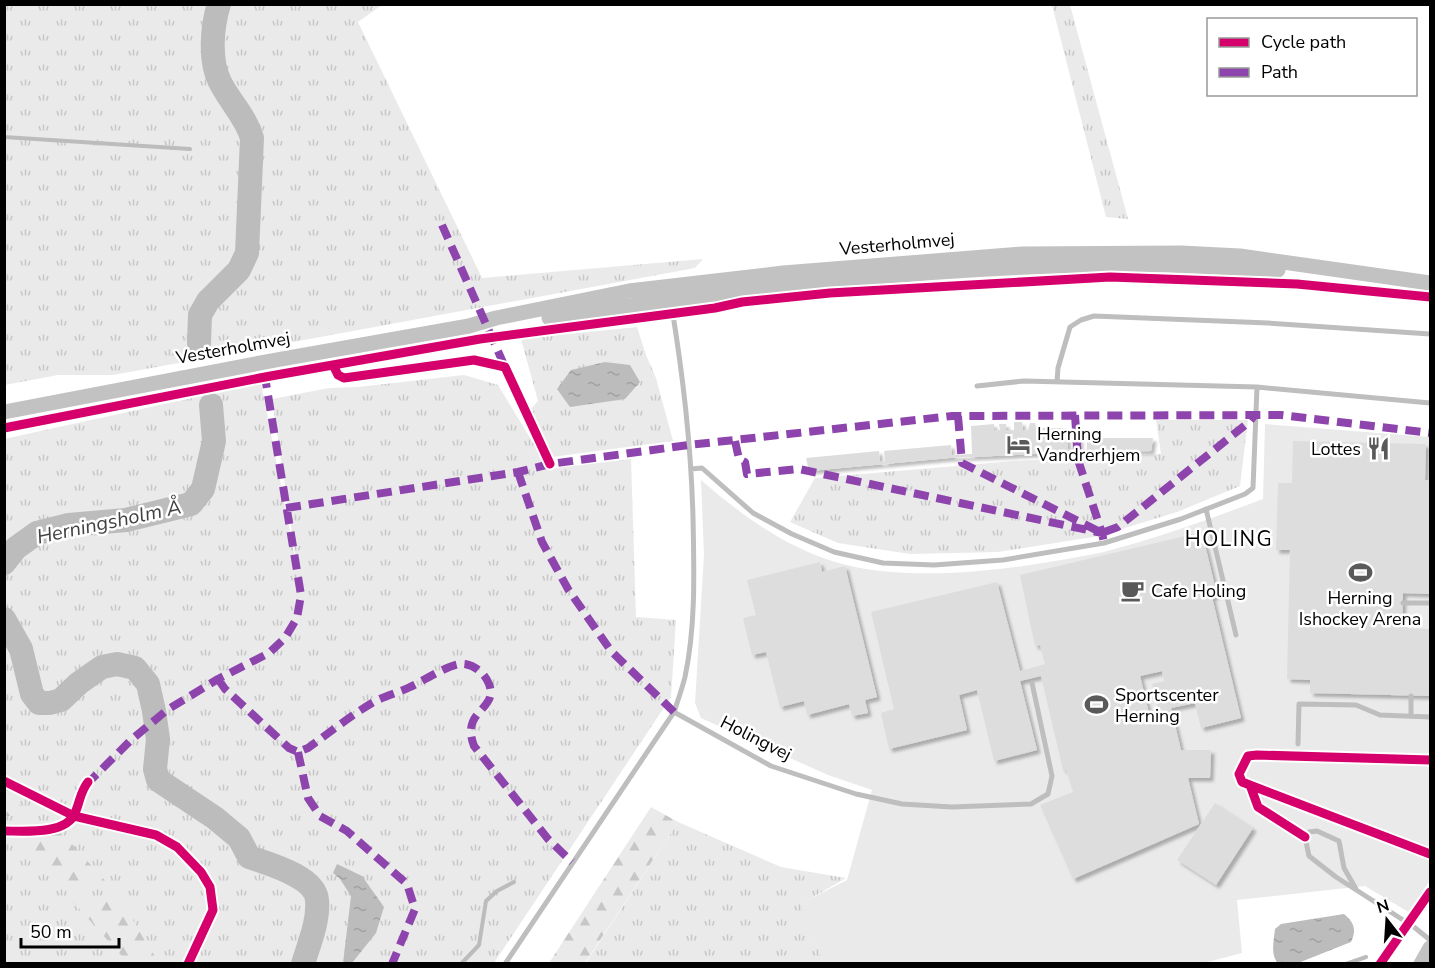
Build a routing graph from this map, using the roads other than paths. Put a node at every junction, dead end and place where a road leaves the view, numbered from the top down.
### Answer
1 (1431, 283) edge
2 (669, 293) junction
3 (1431, 334) edge
4 (1057, 382) junction
5 (977, 386) dead end
6 (1257, 387) junction
7 (1431, 403) edge
8 (4, 412) edge
9 (691, 469) junction
10 (1206, 509) junction
11 (1402, 603) dead end
12 (1431, 603) edge
13 (1236, 635) dead end
14 (1032, 683) dead end
15 (1411, 696) dead end
16 (674, 712) junction
17 (1411, 716) junction
18 (1431, 717) edge
19 (1298, 744) dead end
20 (1356, 890) junction
21 (1431, 940) edge
22 (1431, 948) edge
23 (505, 963) edge
24 (1420, 963) edge

1 - 2 street, Vesterholmvej
2 - 8 street, Vesterholmvej
2 - 9 lane
3 - 4 lane
4 - 5 lane
4 - 6 lane
6 - 7 lane
6 - 10 lane
9 - 10 lane
9 - 16 lane
10 - 13 lane
11 - 12 lane
14 - 16 lane, Holingvej
15 - 17 lane
16 - 23 lane
17 - 18 lane
17 - 19 lane
20 - 20 lane
20 - 21 lane
22 - 24 street

